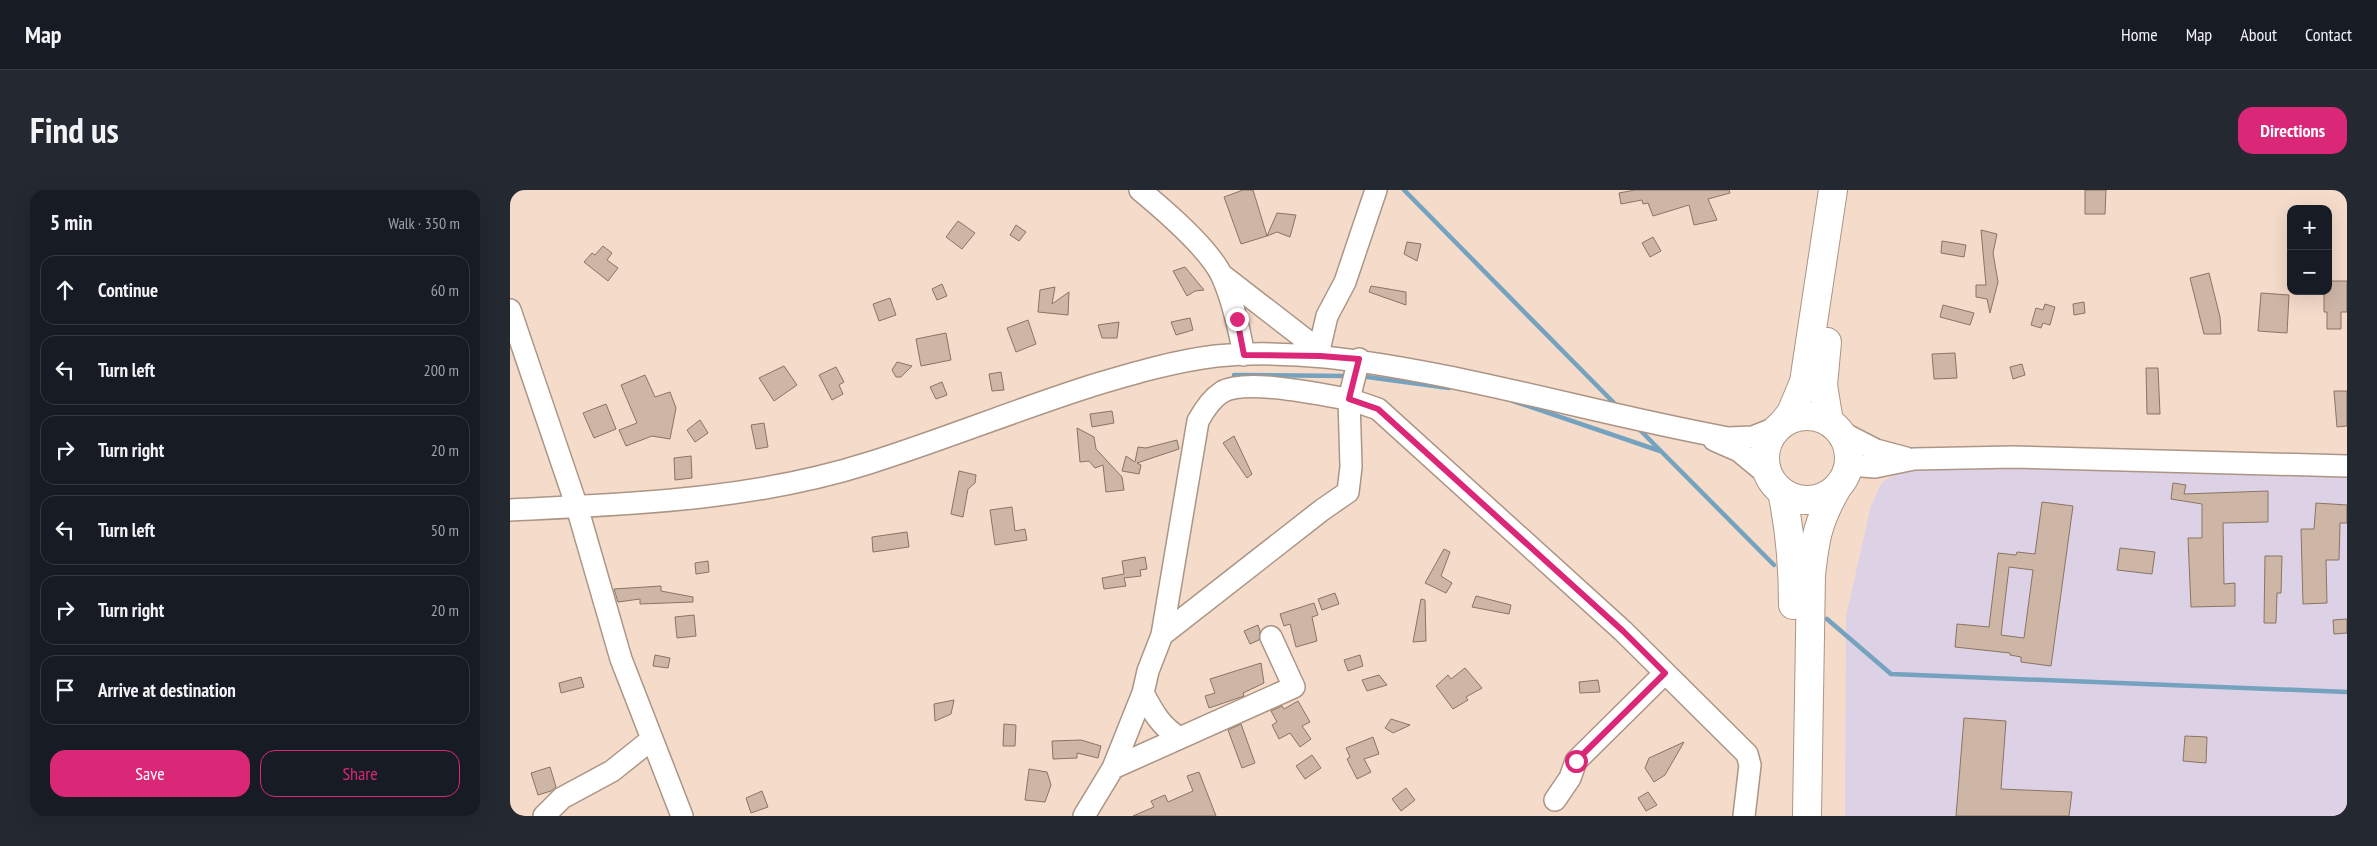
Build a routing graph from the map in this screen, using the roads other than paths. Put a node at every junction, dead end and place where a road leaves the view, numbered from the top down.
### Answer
1 (1376, 190) edge
2 (1833, 190) edge
3 (1850, 190) edge
4 (1152, 194) edge
5 (1222, 275) junction
6 (510, 310) edge
7 (1320, 353) junction
8 (1244, 355) junction
9 (1359, 359) junction
10 (1349, 399) junction
11 (1780, 425) junction
12 (1835, 427) junction
13 (1697, 432) junction
14 (1914, 459) junction
15 (2347, 466) edge
16 (1843, 477) junction
17 (1775, 484) junction
18 (577, 507) junction
19 (510, 510) edge
20 (1162, 635) junction
21 (1272, 637) dead end
22 (1665, 673) junction
23 (1143, 693) junction
24 (1180, 738) junction
25 (652, 739) junction
26 (1113, 768) junction
27 (1555, 800) dead end
28 (544, 816) edge
29 (682, 816) edge
30 (1084, 816) edge
31 (1744, 816) edge
32 (1788, 816) edge
33 (1806, 816) edge

1 - 7 street
2 - 11 highway
3 - 12 highway
4 - 5 street
5 - 7 street
5 - 8 street
6 - 18 street
7 - 8 street
7 - 9 street
8 - 18 street
9 - 10 street
9 - 13 street
10 - 20 street
10 - 20 street
10 - 22 street
11 - 12 highway
11 - 13 street
11 - 17 highway
12 - 14 street
12 - 16 highway
13 - 17 street
14 - 15 street
14 - 16 street
16 - 17 highway
16 - 33 highway
17 - 32 highway
18 - 19 street
18 - 25 street
20 - 23 street
21 - 24 street
22 - 27 street
22 - 31 street
23 - 24 street
23 - 26 street
24 - 26 street
25 - 28 street
25 - 29 street
26 - 30 street

